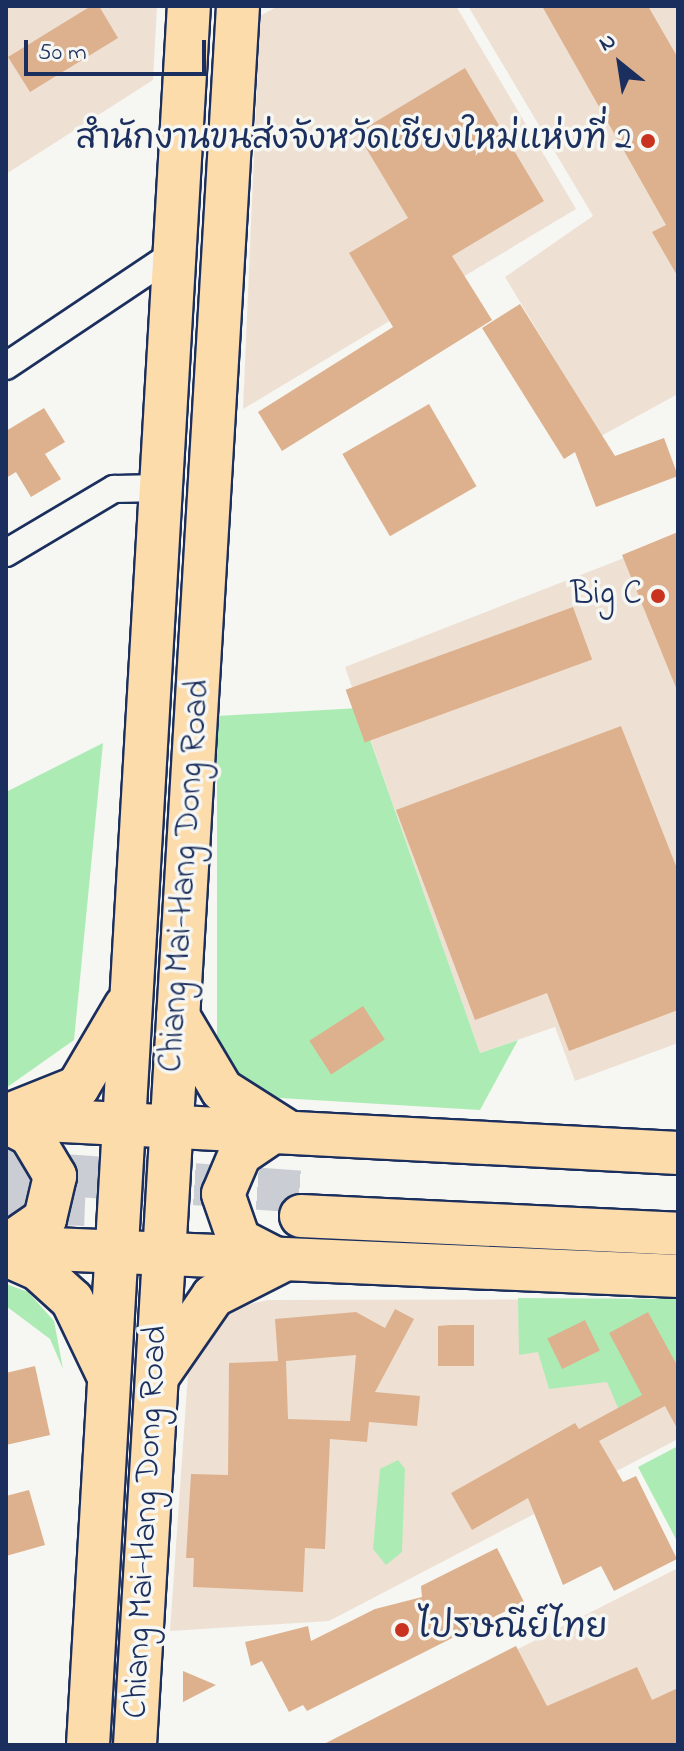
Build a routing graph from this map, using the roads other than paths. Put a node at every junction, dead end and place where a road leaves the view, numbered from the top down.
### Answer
1 (189, 6) edge
2 (238, 6) edge
3 (175, 253) junction
4 (6, 366) edge
5 (161, 488) junction
6 (6, 553) edge
7 (132, 995) junction
8 (178, 1015) junction
9 (6, 1118) edge
10 (123, 1129) junction
11 (170, 1131) junction
12 (281, 1131) junction
13 (678, 1153) edge
14 (678, 1206) edge
15 (678, 1234) edge
16 (6, 1247) edge
17 (116, 1252) junction
18 (161, 1253) junction
19 (6, 1255) edge
20 (281, 1261) junction
21 (678, 1276) edge
22 (109, 1377) junction
23 (154, 1381) junction
24 (88, 1745) edge
25 (135, 1745) edge

1 - 3 main road, Chiang Mai-Hang Dong Road
2 - 8 main road, Chiang Mai-Hang Dong Road
3 - 4 street
3 - 5 main road, Chiang Mai-Hang Dong Road
5 - 6 street
5 - 7 main road, Chiang Mai-Hang Dong Road
7 - 9 main road
7 - 10 main road, Chiang Mai-Hang Dong Road
8 - 11 main road, Chiang Mai-Hang Dong Road
8 - 12 main road
9 - 10 main road
9 - 16 main road
10 - 11 main road
10 - 17 main road, Chiang Mai-Hang Dong Road
11 - 12 main road
11 - 18 main road, Chiang Mai-Hang Dong Road
12 - 13 main road
12 - 20 main road
14 - 15 main road
16 - 17 main road
17 - 18 main road
17 - 22 main road, Chiang Mai-Hang Dong Road
18 - 20 main road
18 - 23 main road, Chiang Mai-Hang Dong Road
19 - 22 main road
20 - 21 main road
20 - 23 main road
22 - 24 main road, Chiang Mai-Hang Dong Road
23 - 25 main road, Chiang Mai-Hang Dong Road

